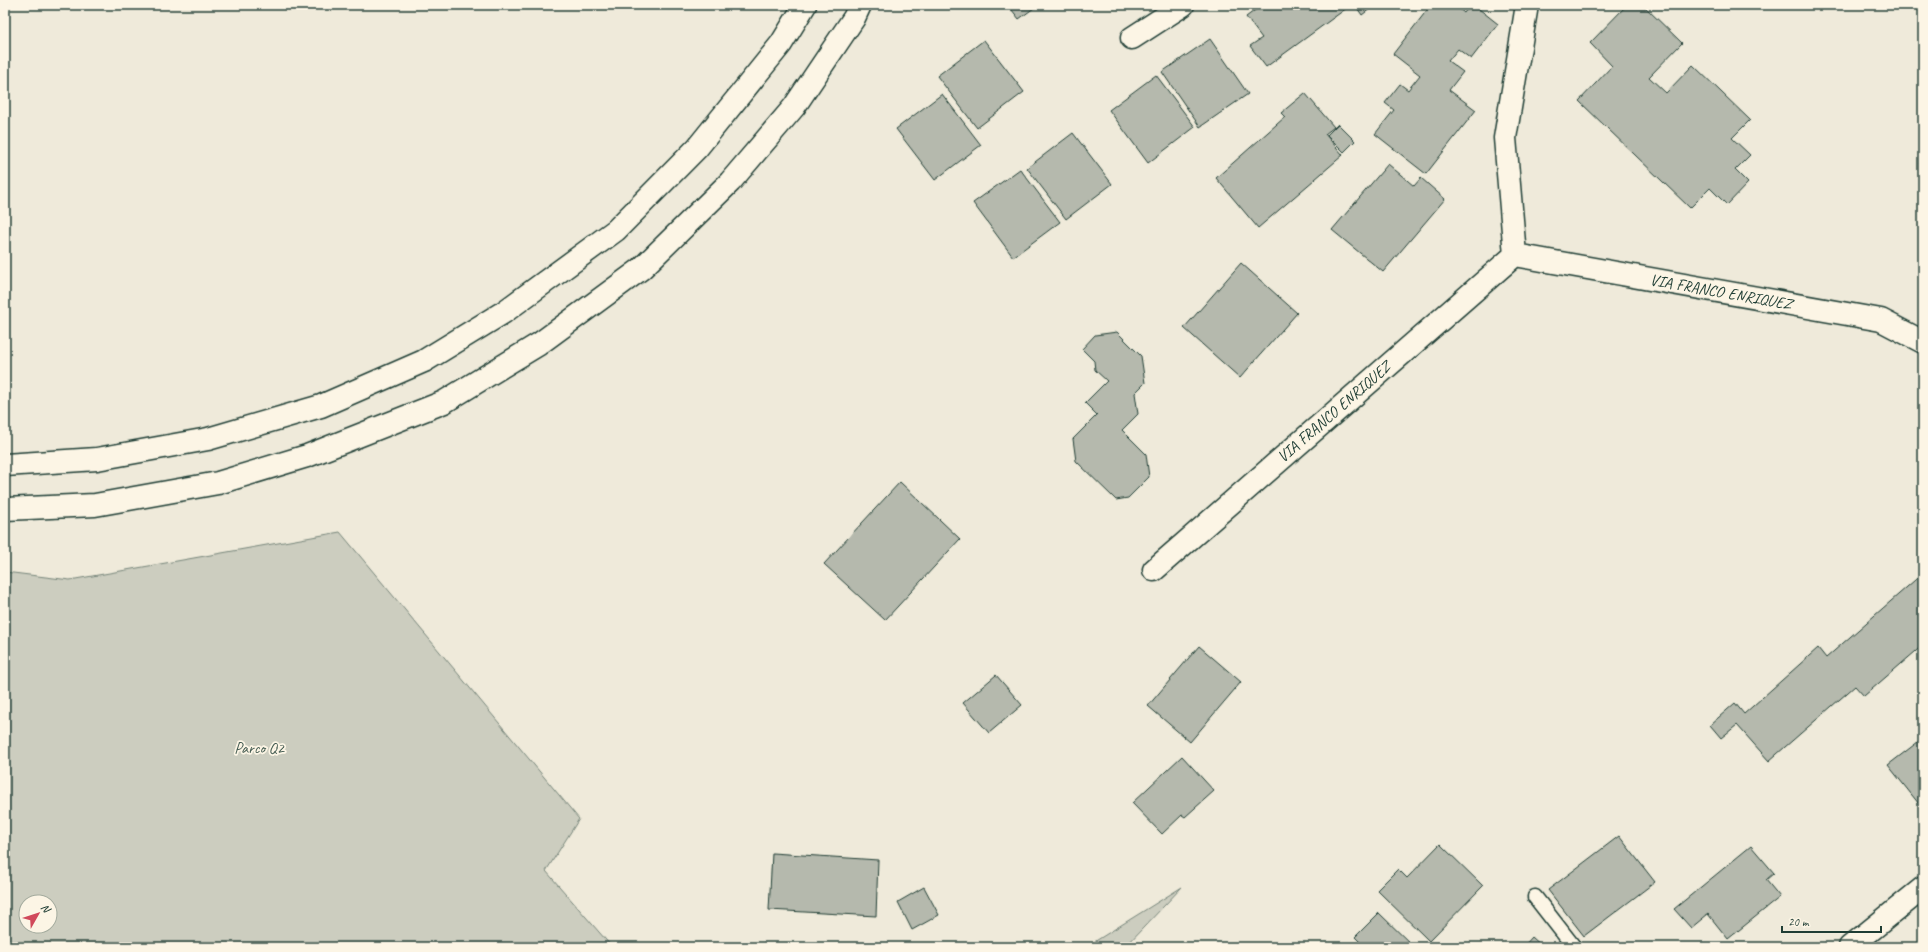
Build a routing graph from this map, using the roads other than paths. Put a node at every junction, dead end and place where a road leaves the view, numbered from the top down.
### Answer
1 (806, 5) edge
2 (860, 5) edge
3 (1183, 5) edge
4 (1527, 5) edge
5 (1132, 38) dead end
6 (1515, 255) junction
7 (1923, 342) edge
8 (5, 465) edge
9 (5, 509) edge
10 (1154, 570) dead end
11 (1923, 888) edge
12 (1534, 897) dead end
13 (1574, 947) edge
14 (1850, 947) edge

1 - 8 main road
2 - 9 main road
3 - 5 main road
4 - 6 main road
6 - 7 main road, VIA FRANCO ENRIQUEZ
6 - 10 main road, VIA FRANCO ENRIQUEZ
11 - 14 main road
12 - 13 lane

